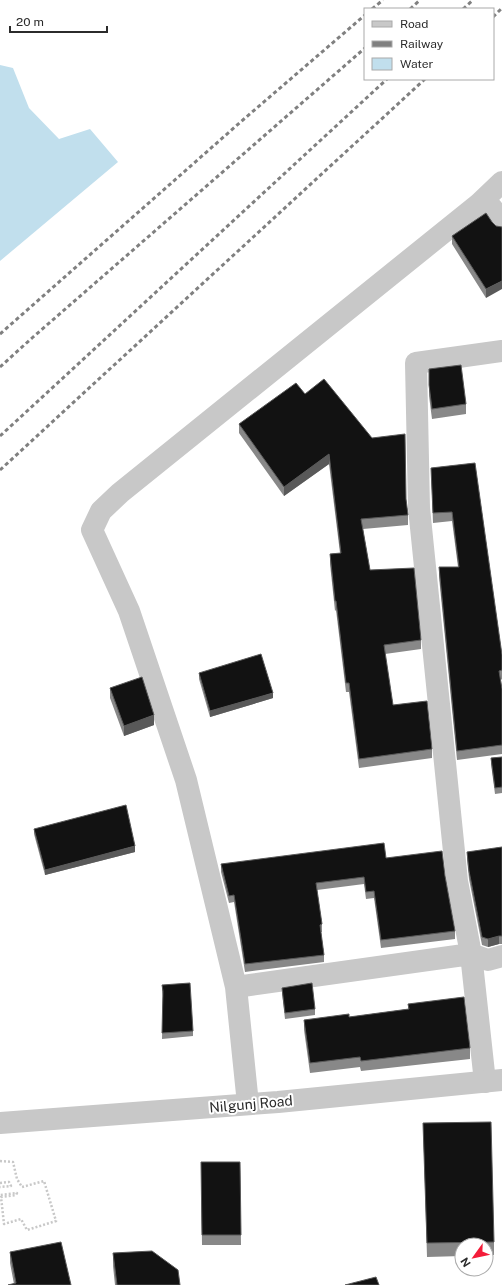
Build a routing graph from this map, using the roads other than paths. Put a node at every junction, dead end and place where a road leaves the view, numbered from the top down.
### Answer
1 (502, 182) edge
2 (480, 203) junction
3 (502, 224) edge
4 (502, 351) edge
5 (471, 954) junction
6 (502, 956) edge
7 (236, 987) junction
8 (493, 1081) edge
9 (248, 1104) junction
10 (0, 1123) edge

1 - 2 street
2 - 3 street
2 - 7 street
4 - 5 street
5 - 6 street
5 - 7 street
5 - 8 street
7 - 9 street
8 - 9 street, Nilgunj Road
9 - 10 street, Nilgunj Road

